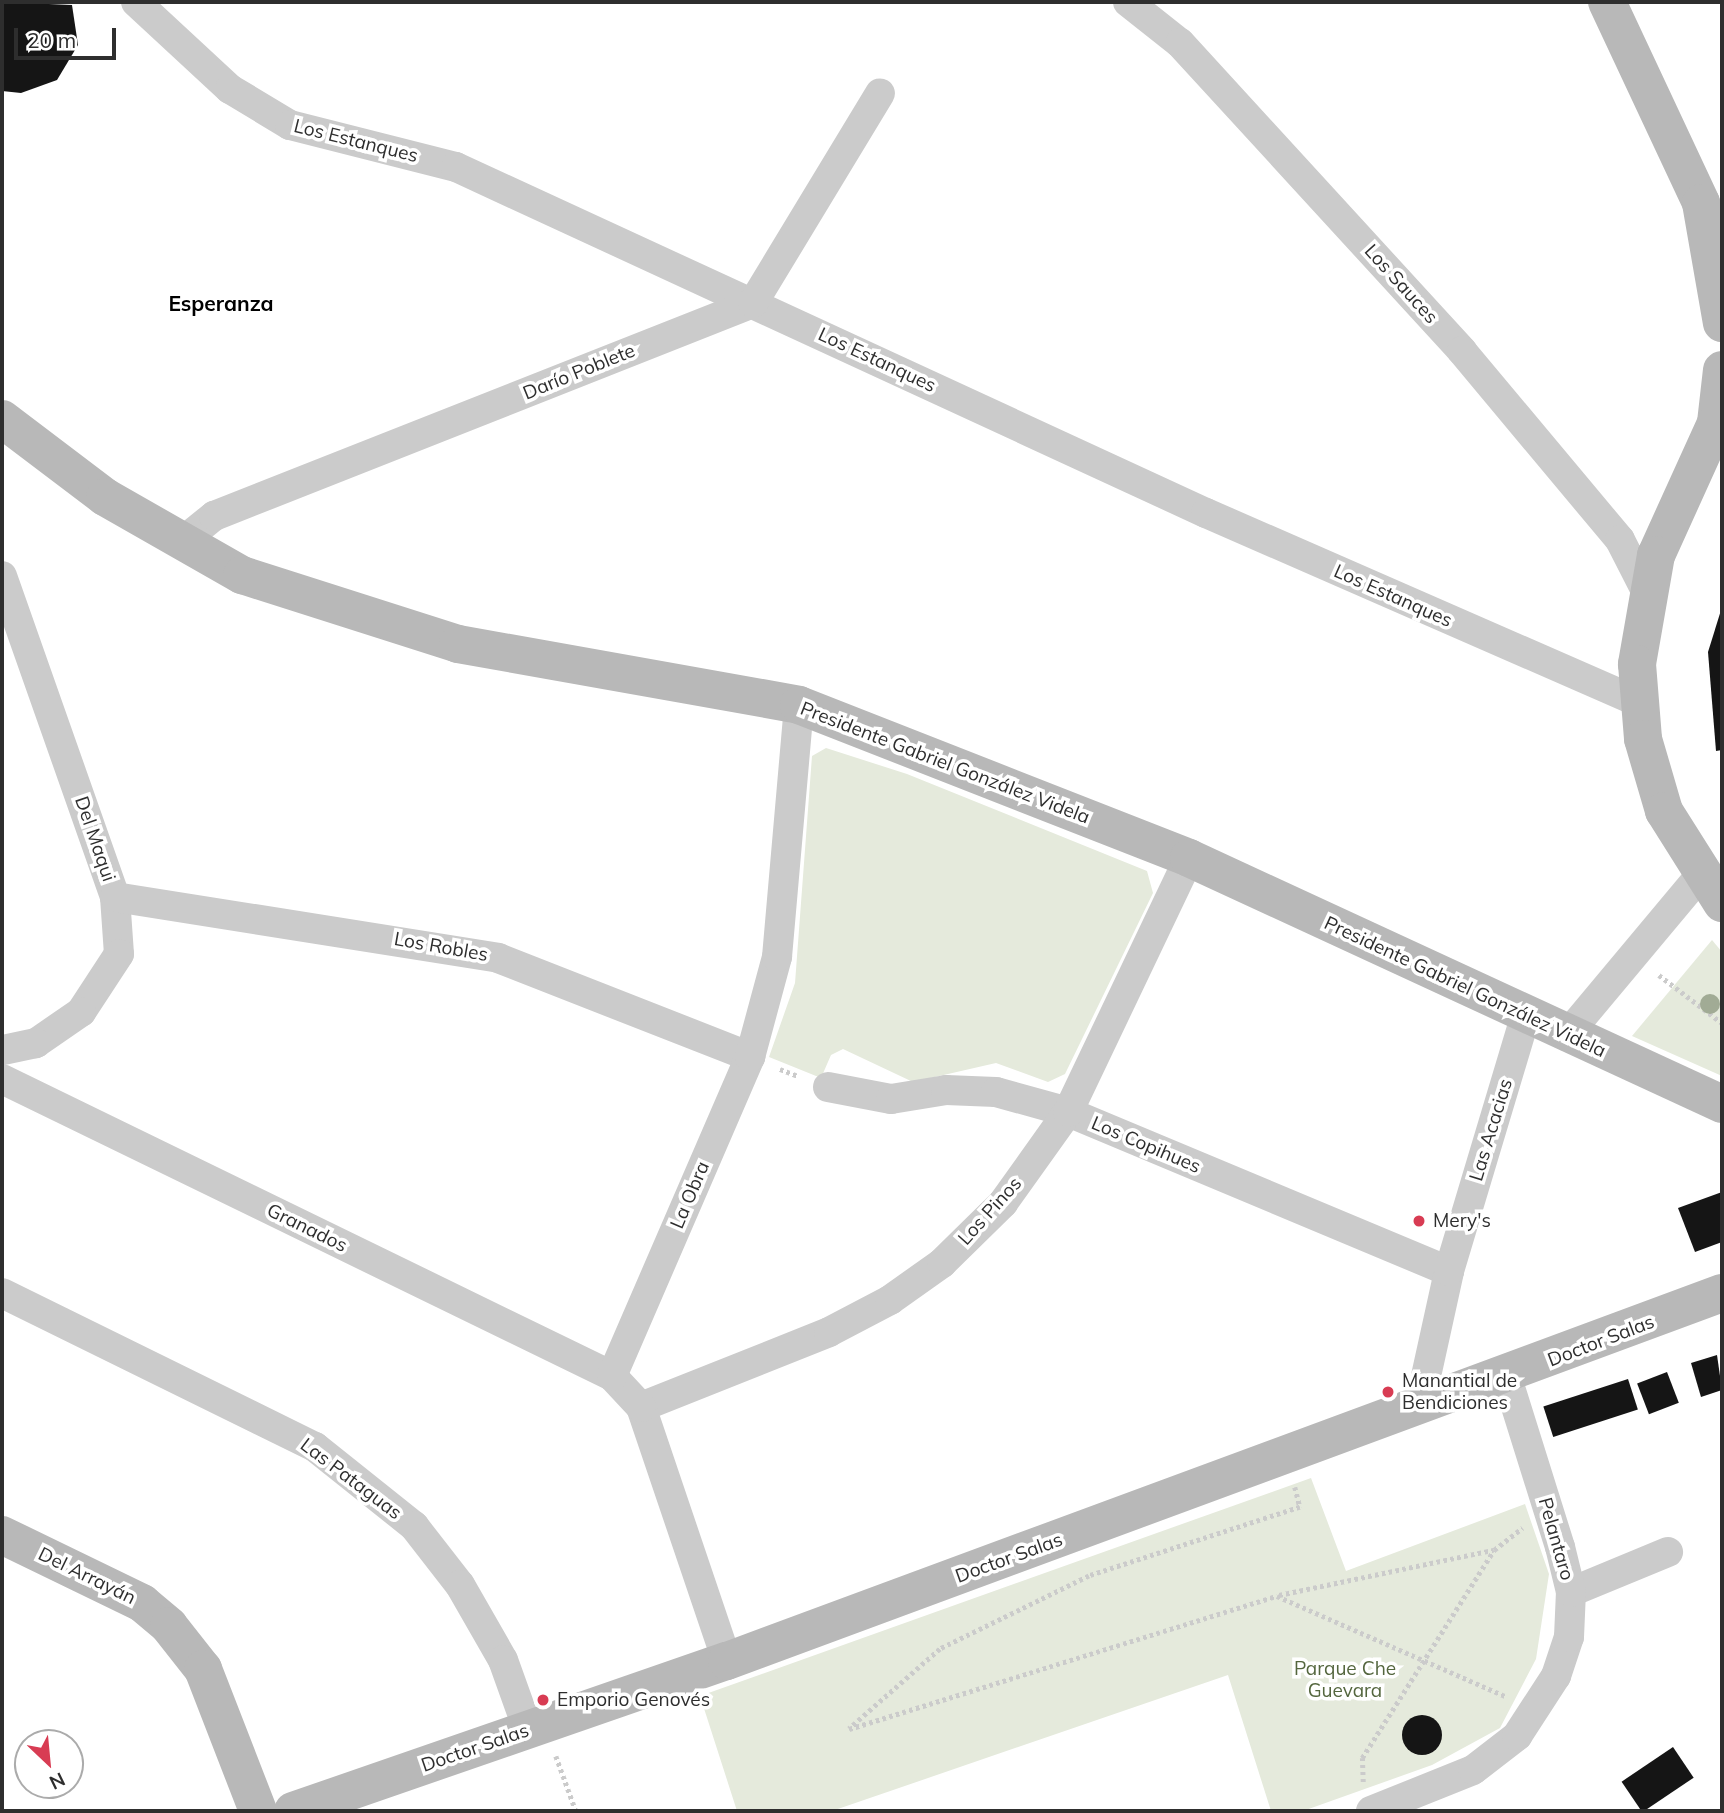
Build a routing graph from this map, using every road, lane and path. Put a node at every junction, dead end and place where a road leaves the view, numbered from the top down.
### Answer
1 (136, 2) edge
2 (1128, 2) edge
3 (1607, 2) edge
4 (880, 93) dead end
5 (753, 303) junction
6 (1722, 323) edge
7 (1722, 370) edge
8 (2, 419) edge
9 (1719, 424) edge
10 (183, 541) junction
11 (2, 576) edge
12 (1646, 590) junction
13 (1637, 702) junction
14 (799, 705) junction
15 (1189, 858) junction
16 (1711, 890) edge
17 (115, 897) junction
18 (1634, 955) junction
19 (1525, 1017) junction
20 (1722, 1023) edge
21 (1566, 1036) junction
22 (2, 1050) edge
23 (750, 1057) junction
24 (2, 1079) edge
25 (828, 1087) joint
26 (1722, 1104) edge
27 (1068, 1112) junction
28 (1449, 1271) junction
29 (2, 1293) edge
30 (1722, 1293) edge
31 (612, 1376) junction
32 (1507, 1378) junction
33 (641, 1407) junction
34 (1419, 1408) junction
35 (1286, 1456) junction
36 (2, 1535) edge
37 (1668, 1552) dead end
38 (1570, 1592) junction
39 (1277, 1596) junction
40 (727, 1661) junction
41 (1428, 1662) junction
42 (1534, 1708) junction
43 (536, 1727) junction
44 (1362, 1759) dead end
45 (258, 1811) edge
46 (293, 1811) edge
47 (576, 1811) edge
48 (1371, 1811) edge

1 - 5 street, Los Estanques
2 - 12 street, Los Sauces
3 - 6 main road
4 - 5 street
5 - 10 street, Darío Poblete
5 - 13 street, Los Estanques
7 - 9 main road
8 - 10 main road, Presidente Gabriel González Videla
9 - 12 main road
10 - 14 main road, Presidente Gabriel González Videla
11 - 17 street, Del Maqui
12 - 13 main road
13 - 16 main road
14 - 15 main road, Presidente Gabriel González Videla
14 - 23 street, La Obra
15 - 19 main road, Presidente Gabriel González Videla
15 - 27 street, Los Pinos
16 - 18 street
17 - 22 street, Del Maqui
17 - 23 street, Los Robles
18 - 20 path
18 - 21 street
19 - 21 main road, Presidente Gabriel González Videla
19 - 28 street, Las Acacias
21 - 26 main road, Presidente Gabriel González Videla
23 - 25 path
23 - 31 street, La Obra
24 - 31 street, Granados
25 - 27 street, Los Copihues
27 - 28 street, Los Copihues
27 - 33 street, Los Pinos
28 - 34 street, Las Acacias
29 - 43 street, Las Pataguas
30 - 32 main road, Doctor Salas
31 - 33 street
32 - 34 main road, Doctor Salas
32 - 38 street, Pelantaro
33 - 40 street
34 - 35 main road, Doctor Salas
35 - 39 path
35 - 40 main road, Doctor Salas
36 - 45 main road, Del Arrayán
37 - 38 street
38 - 42 street, Pelantaro
39 - 41 path
39 - 41 path
40 - 43 main road, Doctor Salas
41 - 42 path
41 - 44 path
42 - 48 street, Pelantaro
43 - 46 main road, Doctor Salas
43 - 47 path

